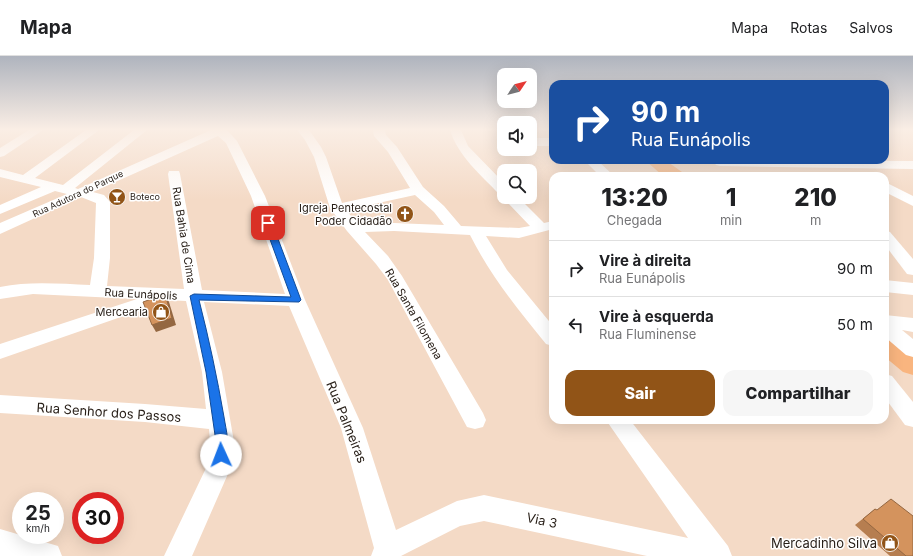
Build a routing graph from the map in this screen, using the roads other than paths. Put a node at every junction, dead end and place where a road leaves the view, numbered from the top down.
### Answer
1 (61, 153) edge
2 (112, 153) edge
3 (162, 153) edge
4 (237, 153) edge
5 (319, 153) edge
6 (395, 153) edge
7 (468, 153) edge
8 (594, 164) edge
9 (721, 164) edge
10 (820, 164) edge
11 (854, 165) junction
12 (913, 165) edge
13 (603, 172) edge
14 (730, 172) edge
15 (864, 172) edge
16 (0, 173) edge
17 (174, 174) dead end
18 (24, 179) junction
19 (497, 184) edge
20 (889, 188) edge
21 (65, 190) junction
22 (418, 190) junction
23 (913, 202) edge
24 (519, 204) edge
25 (337, 208) junction
26 (0, 210) edge
27 (547, 227) edge
28 (352, 228) junction
29 (0, 229) edge
30 (457, 231) junction
31 (476, 231) junction
32 (889, 240) edge
33 (913, 270) edge
34 (889, 286) edge
35 (913, 289) edge
36 (98, 291) junction
37 (0, 293) edge
38 (166, 295) junction
39 (194, 296) junction
40 (296, 300) junction
41 (889, 322) edge
42 (913, 325) edge
43 (889, 330) edge
44 (549, 334) edge
45 (913, 350) edge
46 (0, 352) edge
47 (889, 387) edge
48 (0, 404) edge
49 (913, 418) edge
50 (218, 420) junction
51 (475, 420) dead end
52 (620, 424) edge
53 (0, 543) edge
54 (386, 552) edge
55 (48, 556) edge
56 (178, 556) edge
57 (710, 556) edge
58 (718, 556) edge

1 - 18 street
2 - 21 street
3 - 21 street, Rua Adutora do Parque
4 - 40 street, Rua Palmeiras
5 - 25 street, Rua Santa Filomena
6 - 22 street
7 - 19 street
8 - 13 street
9 - 14 street
10 - 11 street
11 - 12 street
11 - 15 street
16 - 18 street
17 - 39 street, Rua Bahia de Cima
18 - 21 street
20 - 23 street
21 - 26 street
21 - 29 street, Rua Adutora do Parque
21 - 36 street
22 - 25 street
22 - 30 street
24 - 27 street
25 - 28 street, Rua Santa Filomena
27 - 31 street
28 - 30 street
28 - 51 street, Rua Santa Filomena
30 - 31 street
31 - 44 street
32 - 33 street
34 - 35 street
36 - 37 street, Rua Eunápolis
36 - 38 street, Rua Eunápolis
38 - 39 street, Rua Eunápolis
38 - 46 street
39 - 40 street, Rua Eunápolis
39 - 50 street, Rua Bahia de Cima
40 - 54 street, Rua Palmeiras
41 - 42 street
43 - 45 street
47 - 49 street
48 - 50 street, Rua Senhor dos Passos
50 - 56 street, Rua Bahia de Cima
52 - 58 street
53 - 55 street
54 - 57 street, Via 3

